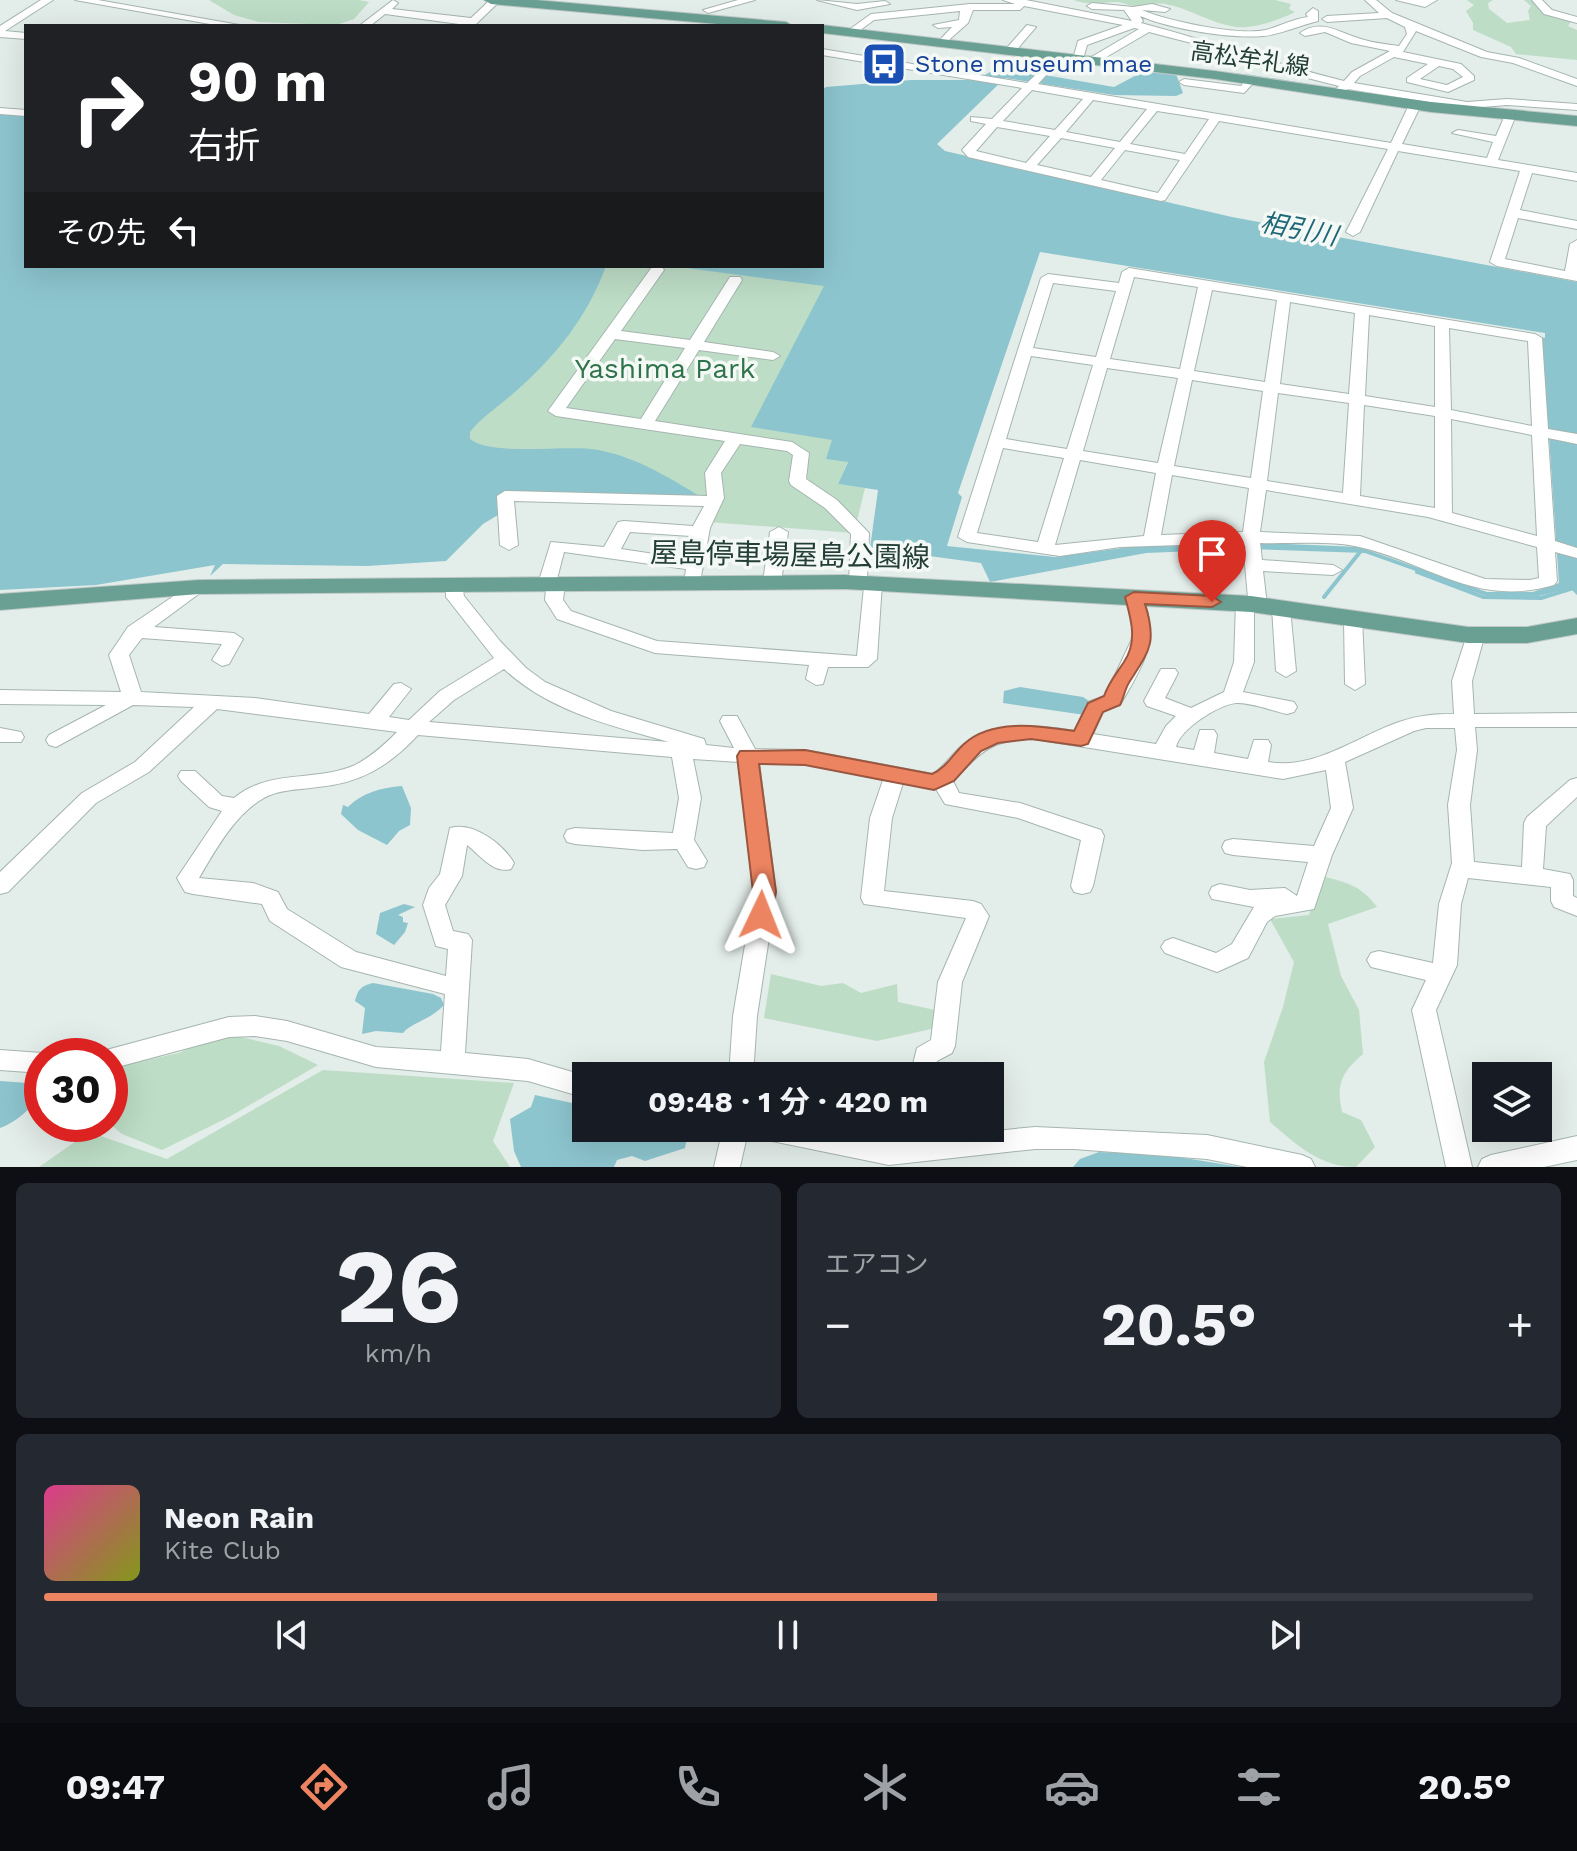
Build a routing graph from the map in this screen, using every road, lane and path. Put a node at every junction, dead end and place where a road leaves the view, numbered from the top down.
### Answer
1 (48, 0) edge
2 (80, 0) edge
3 (397, 0) edge
4 (494, 0) edge
5 (750, 0) edge
6 (822, 0) edge
7 (1008, 0) edge
8 (1400, 0) edge
9 (1432, 0) edge
10 (1537, 0) edge
11 (1371, 1) edge
12 (902, 2) edge
13 (1026, 2) edge
14 (972, 4) edge
15 (1060, 5) edge
16 (1134, 9) junction
17 (1165, 9) dead end
18 (704, 10) edge
19 (384, 11) junction
20 (1313, 11) dead end
21 (159, 13) junction
22 (1388, 15) junction
23 (1327, 19) dead end
24 (1577, 20) edge
25 (471, 23) edge
26 (962, 23) junction
27 (142, 24) edge
28 (221, 24) edge
29 (367, 24) edge
30 (727, 24) edge
31 (938, 25) dead end
32 (1131, 25) junction
33 (1410, 25) junction
34 (1031, 27) dead end
35 (824, 29) edge
36 (1147, 29) junction
37 (0, 32) edge
38 (851, 32) junction
39 (1305, 33) dead end
40 (1242, 34) junction
41 (24, 36) edge
42 (1083, 42) junction
43 (942, 43) junction
44 (1203, 43) junction
45 (1009, 52) junction
46 (1398, 52) junction
47 (824, 53) edge
48 (1050, 56) junction
49 (1085, 60) junction
50 (1437, 62) dead end
51 (1251, 80) junction
52 (1035, 81) junction
53 (1184, 82) dead end
54 (1577, 83) edge
55 (1342, 89) junction
56 (1092, 95) junction
57 (24, 103) edge
58 (1415, 105) junction
59 (1155, 106) junction
60 (1577, 107) edge
61 (6, 112) edge
62 (1510, 115) junction
63 (1217, 116) junction
64 (975, 119) dead end
65 (1577, 121) edge
66 (994, 123) junction
67 (1461, 123) junction
68 (1057, 135) junction
69 (1500, 140) junction
70 (1122, 146) junction
71 (1394, 147) junction
72 (1188, 158) junction
73 (1491, 163) junction
74 (1029, 167) junction
75 (1527, 169) junction
76 (1577, 177) edge
77 (1094, 181) junction
78 (1513, 213) junction
79 (1577, 225) edge
80 (1353, 232) dead end
81 (1577, 244) edge
82 (657, 270) dead end
83 (1574, 276) edge
84 (735, 280) dead end
85 (1206, 284) junction
86 (1124, 288) junction
87 (1284, 297) junction
88 (1362, 310) junction
89 (1442, 323) junction
90 (611, 334) junction
91 (694, 346) junction
92 (1025, 351) junction
93 (773, 356) dead end
94 (1102, 362) junction
95 (1186, 374) junction
96 (1272, 387) junction
97 (1357, 400) junction
98 (1444, 413) junction
99 (645, 425) junction
100 (1543, 433) junction
101 (735, 438) junction
102 (1577, 439) edge
103 (996, 442) junction
104 (1073, 454) junction
105 (1165, 469) junction
106 (1258, 484) junction
107 (1351, 499) junction
108 (714, 501) junction
109 (1444, 515) junction
110 (701, 532) junction
111 (779, 532) dead end
112 (1154, 540) junction
113 (509, 545) dead end
114 (1551, 546) junction
115 (1045, 548) junction
116 (1252, 549) junction
117 (610, 553) junction
118 (1577, 553) edge
119 (1333, 570) dead end
120 (694, 574) junction
121 (772, 582) junction
122 (865, 583) junction
123 (551, 584) junction
124 (455, 585) junction
125 (199, 587) junction
126 (1134, 597) junction
127 (0, 602) edge
128 (1261, 605) junction
129 (1353, 619) junction
130 (1577, 626) edge
131 (135, 631) junction
132 (1471, 635) junction
133 (506, 659) junction
134 (820, 659) junction
135 (222, 660) dead end
136 (1286, 671) dead end
137 (1168, 673) dead end
138 (816, 679) dead end
139 (1355, 684) dead end
140 (401, 689) dead end
141 (1232, 696) junction
142 (0, 697) edge
143 (131, 698) junction
144 (212, 702) junction
145 (1287, 707) dead end
146 (1189, 714) junction
147 (1465, 720) junction
148 (1577, 720) edge
149 (374, 721) junction
150 (730, 721) dead end
151 (415, 727) junction
152 (1207, 735) dead end
153 (1081, 739) junction
154 (56, 740) dead end
155 (1261, 745) dead end
156 (681, 750) junction
157 (722, 752) junction
158 (1164, 753) junction
159 (748, 756) junction
160 (1334, 758) junction
161 (1202, 760) junction
162 (1257, 769) junction
163 (188, 776) dead end
164 (895, 776) junction
165 (942, 780) junction
166 (1577, 785) edge
167 (240, 807) junction
168 (575, 836) dead end
169 (683, 840) junction
170 (1233, 847) dead end
171 (1321, 855) junction
172 (696, 861) dead end
173 (503, 863) dead end
174 (1463, 867) junction
175 (1532, 876) junction
176 (0, 886) edge
177 (1082, 886) dead end
178 (1220, 893) dead end
179 (1308, 897) junction
180 (1577, 907) edge
181 (1173, 947) dead end
182 (1379, 960) dead end
183 (1439, 974) junction
184 (457, 988) junction
185 (128, 1054) edge
186 (0, 1060) edge
187 (24, 1062) edge
188 (742, 1062) edge
189 (925, 1062) edge
190 (452, 1064) junction
191 (572, 1083) edge
192 (733, 1142) edge
193 (830, 1142) edge
194 (1577, 1148) edge
195 (962, 1157) edge
196 (727, 1167) edge
197 (1302, 1167) edge
198 (1459, 1167) edge
199 (1491, 1167) edge

1 - 37 street
2 - 21 street
3 - 19 street
4 - 18 main road
4 - 25 street
5 - 18 street
6 - 12 street
7 - 13 street
8 - 9 street
8 - 11 street
10 - 24 street
11 - 22 street
13 - 15 street
14 - 15 street
14 - 26 street
14 - 38 street
15 - 16 street
15 - 32 street
16 - 17 street
16 - 32 street
16 - 40 street
18 - 30 main road
19 - 25 street
19 - 29 street
20 - 40 street
21 - 27 street
21 - 28 street
22 - 23 street
22 - 33 street
26 - 31 street
26 - 43 street
32 - 36 street
32 - 42 street
33 - 46 street
33 - 54 street
34 - 45 street
35 - 38 main road, 高松牟礼線
36 - 44 street
36 - 49 street
37 - 41 street
38 - 43 main road, 高松牟礼線
39 - 46 street
40 - 44 street
42 - 48 street
42 - 49 street
43 - 45 main road, 高松牟礼線
44 - 55 street
45 - 48 main road, 高松牟礼線
46 - 50 street
46 - 55 street
47 - 52 street
48 - 49 main road, 高松牟礼線
48 - 52 street
49 - 51 main road, 高松牟礼線
51 - 53 street
51 - 55 main road, 高松牟礼線
52 - 56 street
52 - 66 street
55 - 58 main road, 高松牟礼線
55 - 60 street
56 - 59 street
56 - 68 street
57 - 61 street
58 - 67 main road, 高松牟礼線
58 - 71 street
59 - 63 street
59 - 70 street
62 - 65 main road, 高松牟礼線
62 - 67 main road, 高松牟礼線
62 - 69 street
63 - 71 street
63 - 72 street
64 - 66 street
66 - 68 street
66 - 74 street
67 - 69 street
68 - 70 street
68 - 74 street
69 - 73 street
70 - 72 street
70 - 77 street
71 - 73 street
71 - 80 street
72 - 77 street
73 - 75 street
74 - 77 street
75 - 76 street
75 - 78 street
78 - 79 street
78 - 83 street
81 - 83 street
82 - 90 street
84 - 91 street
85 - 86 street
85 - 87 street
85 - 95 street
86 - 92 street
86 - 94 street
87 - 88 street
87 - 96 street
88 - 89 street
88 - 97 street
89 - 98 street
89 - 100 street
90 - 91 street
90 - 99 street
91 - 93 street
91 - 99 street
92 - 94 street
92 - 103 street
94 - 95 street
94 - 104 street
95 - 96 street
95 - 105 street
96 - 97 street
96 - 106 street
97 - 98 street
97 - 107 street
98 - 100 street
98 - 109 street
99 - 101 street
100 - 102 street
100 - 114 street
101 - 108 street
101 - 122 street
103 - 104 street
103 - 115 street
104 - 105 street
104 - 115 street
105 - 106 street
105 - 112 street
106 - 107 street
106 - 116 street
107 - 109 street
108 - 110 street
108 - 113 street
109 - 114 street
110 - 117 street
110 - 120 street
111 - 121 street
112 - 115 street
112 - 116 street
114 - 116 street
114 - 118 street
116 - 119 street
116 - 128 street
117 - 120 street
117 - 123 street
120 - 121 main road, 屋島停車場屋島公園線
120 - 123 main road, 屋島停車場屋島公園線
121 - 122 main road, 屋島停車場屋島公園線
122 - 126 main road, 屋島停車場屋島公園線
122 - 134 street
123 - 124 main road, 屋島停車場屋島公園線
123 - 134 street
124 - 125 main road, 屋島停車場屋島公園線
124 - 133 street
125 - 127 main road, 屋島停車場屋島公園線
125 - 131 street
126 - 128 main road, 屋島停車場屋島公園線
126 - 153 street
128 - 129 main road, 屋島停車場屋島公園線
128 - 136 street
128 - 141 street
129 - 132 main road, 屋島停車場屋島公園線
129 - 139 street
130 - 132 main road, 屋島停車場屋島公園線
131 - 135 street
131 - 143 street
132 - 147 street
133 - 151 street
133 - 157 street
134 - 138 street
137 - 146 street
140 - 149 street
141 - 145 street
141 - 146 street
142 - 143 street
143 - 144 street
143 - 154 street
144 - 149 street
144 - 176 street
146 - 158 street
147 - 148 street
147 - 160 street
147 - 174 street
149 - 151 street
150 - 159 street
151 - 156 street
151 - 167 street
152 - 161 street
153 - 158 street
153 - 165 street
155 - 162 street
156 - 157 street
156 - 169 street
157 - 159 street
158 - 161 street
159 - 164 street
159 - 188 street
160 - 162 street
160 - 171 street
161 - 162 street
163 - 167 street
164 - 165 street
164 - 189 street
165 - 177 street
166 - 175 street
167 - 184 street
168 - 169 street
169 - 172 street
170 - 171 street
171 - 179 street
173 - 184 street
174 - 175 street
174 - 183 street
175 - 180 street
178 - 179 street
179 - 181 street
182 - 183 street
183 - 198 street
184 - 190 street
185 - 190 street
186 - 187 street
190 - 191 street
192 - 196 street
193 - 195 street
194 - 199 street
195 - 197 street

